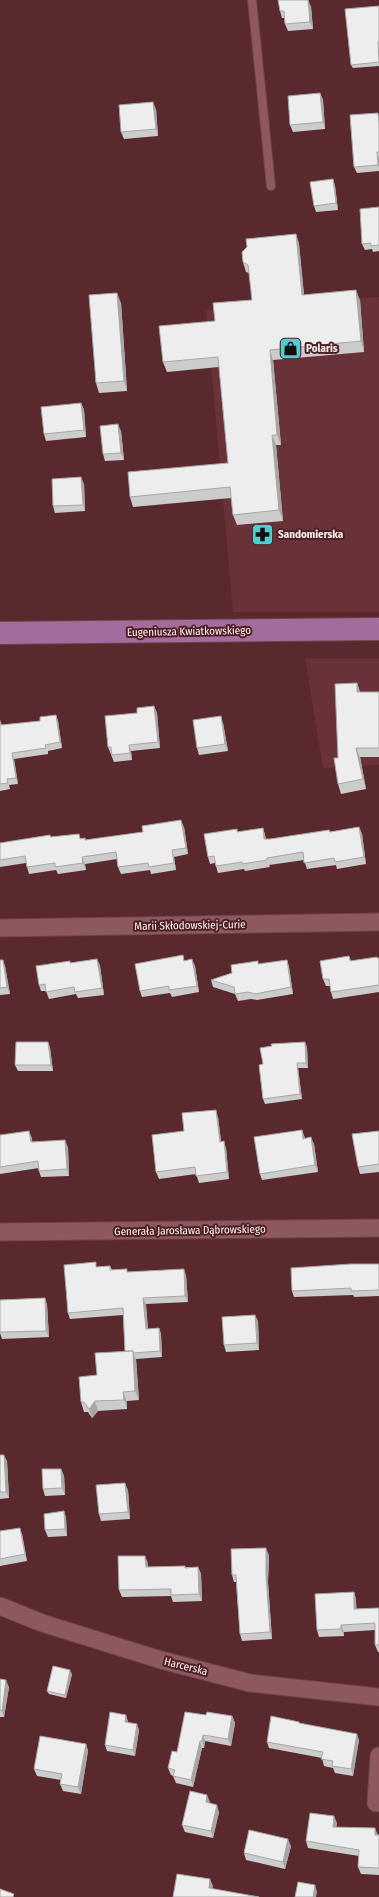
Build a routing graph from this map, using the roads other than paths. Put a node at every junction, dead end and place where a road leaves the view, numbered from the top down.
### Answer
1 (252, 0) edge
2 (271, 186) dead end
3 (379, 629) edge
4 (0, 633) edge
5 (379, 922) edge
6 (0, 928) edge
7 (379, 1228) edge
8 (0, 1232) edge
9 (0, 1606) edge
10 (379, 1697) edge
11 (379, 1756) edge
12 (376, 1803) dead end

1 - 2 lane
3 - 4 main road, Eugeniusza Kwiatkowskiego
5 - 6 street, Marii Skłodowskiej-Curie
7 - 8 street, Generała Jarosława Dąbrowskiego
9 - 10 street, Harcerska
11 - 12 street

